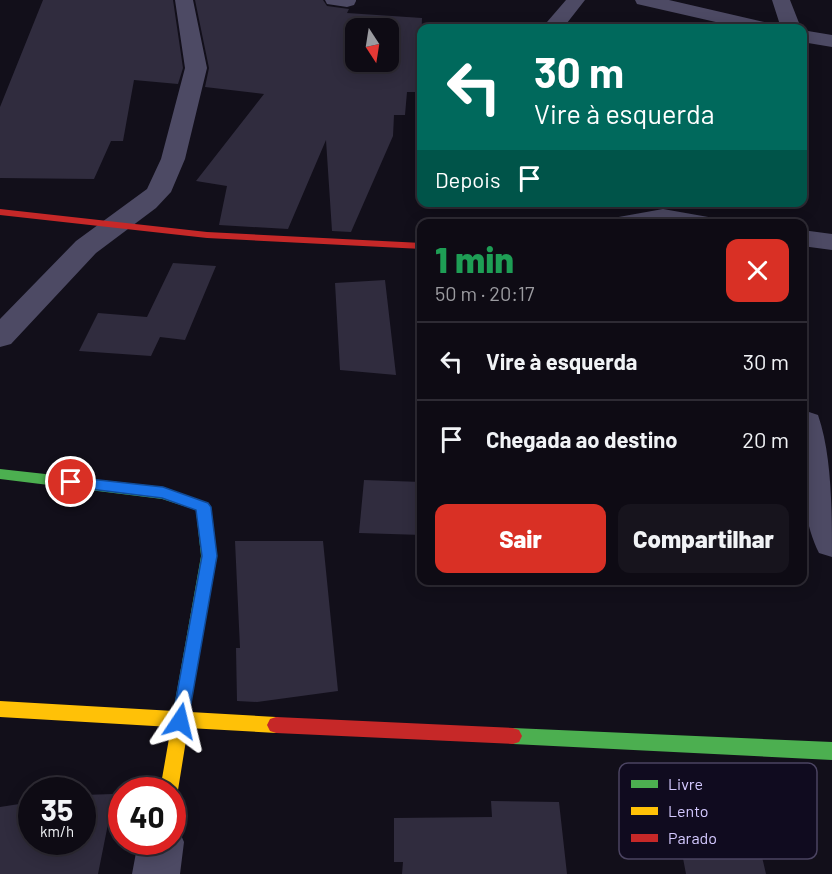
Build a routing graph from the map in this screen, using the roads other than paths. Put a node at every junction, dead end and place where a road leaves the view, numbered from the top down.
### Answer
1 (184, 0) edge
2 (334, 0) edge
3 (576, 0) edge
4 (644, 0) edge
5 (781, 0) edge
6 (347, 1) edge
7 (557, 24) edge
8 (749, 24) edge
9 (790, 24) edge
10 (807, 37) edge
11 (832, 41) edge
12 (661, 210) edge
13 (0, 212) edge
14 (636, 219) edge
15 (689, 219) edge
16 (116, 225) junction
17 (807, 239) edge
18 (832, 243) edge
19 (417, 246) edge
20 (4, 327) edge
21 (807, 428) edge
22 (0, 474) edge
23 (832, 542) edge
24 (0, 709) edge
25 (180, 721) junction
26 (832, 751) edge
27 (171, 777) edge
28 (159, 855) edge
29 (156, 874) edge

1 - 16 street
2 - 6 street
3 - 7 street
4 - 8 street
5 - 9 street
10 - 11 street
12 - 14 street
12 - 15 street
13 - 16 street
16 - 19 street
16 - 20 street
17 - 18 street
21 - 23 street
22 - 25 street
24 - 25 street
25 - 26 street
25 - 27 street
28 - 29 street

